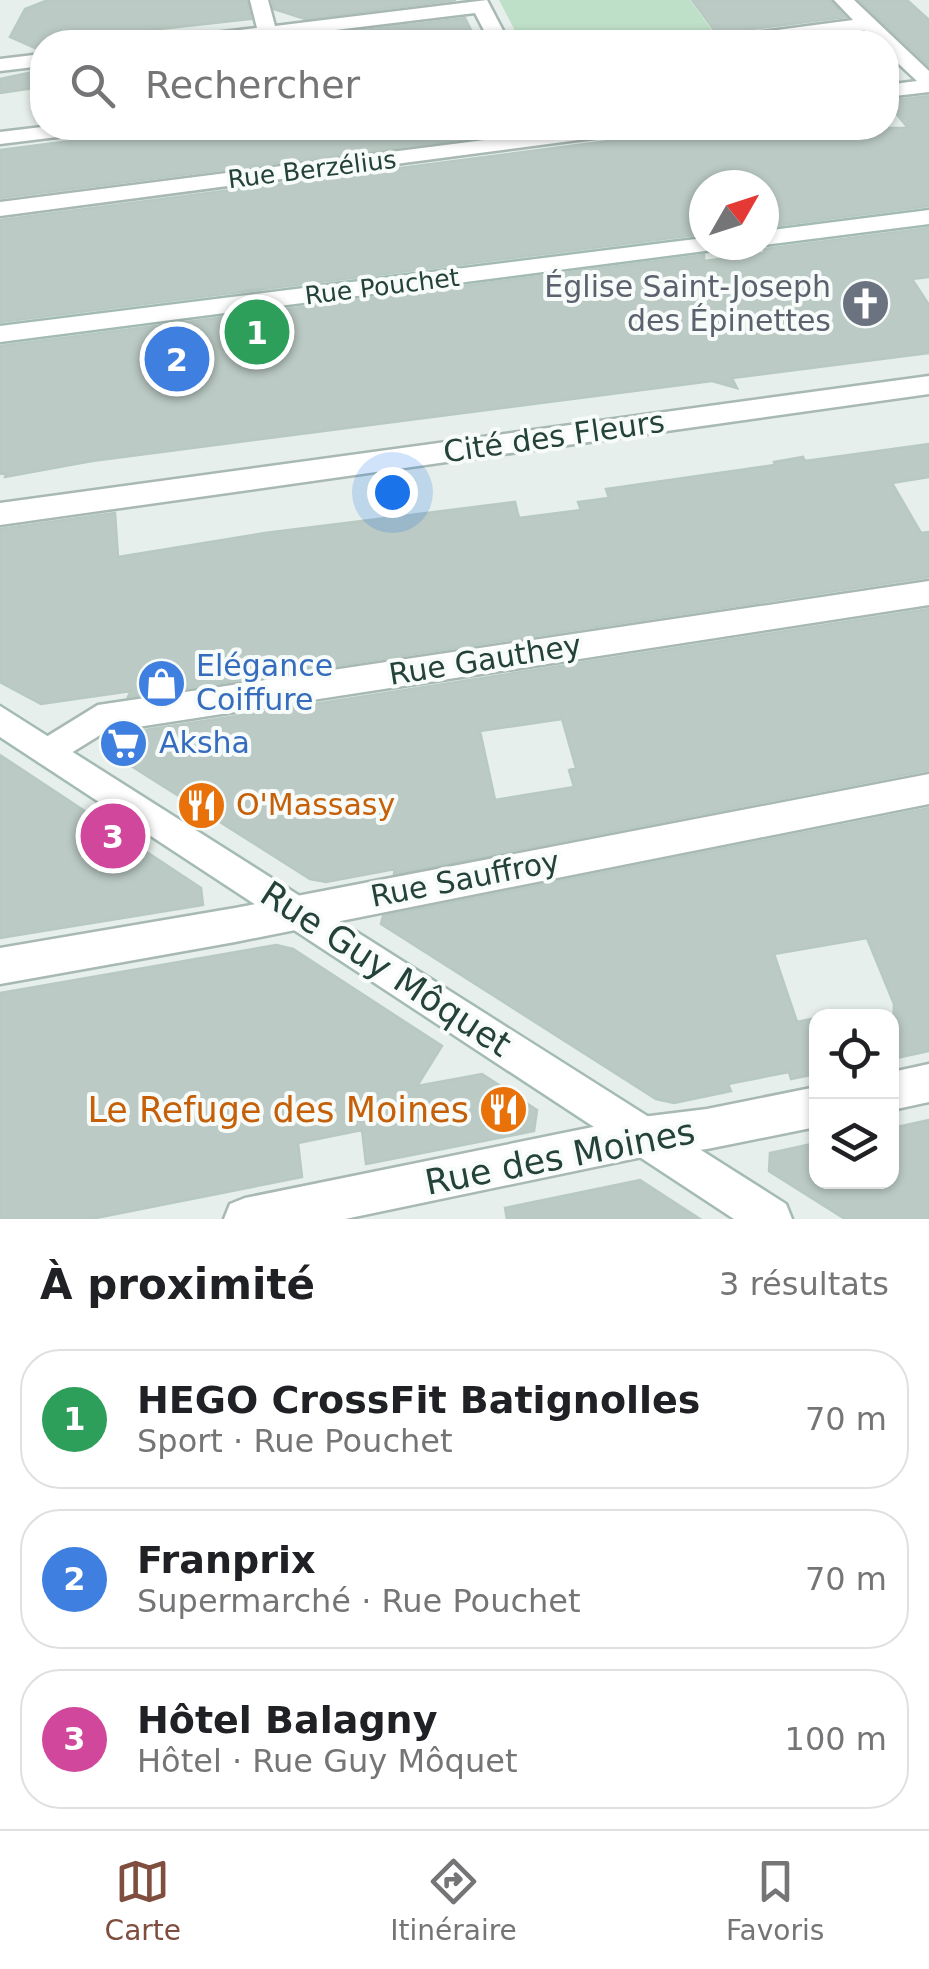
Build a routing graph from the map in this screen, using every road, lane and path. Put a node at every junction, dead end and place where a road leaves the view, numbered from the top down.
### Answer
1 (259, 0) edge
2 (843, 0) edge
3 (480, 4) edge
4 (868, 24) junction
5 (267, 30) edge
6 (319, 30) edge
7 (493, 30) edge
8 (822, 30) edge
9 (874, 30) edge
10 (899, 54) edge
11 (30, 61) edge
12 (0, 65) edge
13 (929, 84) edge
14 (899, 89) edge
15 (30, 134) edge
16 (0, 138) edge
17 (532, 140) edge
18 (0, 209) edge
19 (929, 217) edge
20 (779, 236) edge
21 (689, 247) edge
22 (0, 334) edge
23 (929, 385) edge
24 (0, 514) edge
25 (929, 593) edge
26 (2, 723) edge
27 (50, 752) junction
28 (929, 789) edge
29 (301, 911) junction
30 (0, 966) edge
31 (929, 1084) edge
32 (899, 1090) edge
33 (809, 1107) edge
34 (642, 1137) junction
35 (767, 1217) edge
36 (244, 1219) edge

1 - 5 street
2 - 4 street
3 - 6 street
3 - 7 street
4 - 8 street
4 - 9 street
10 - 13 street
11 - 12 street
13 - 14 street
15 - 16 street
17 - 18 street, Rue Berzélius
19 - 20 street
21 - 22 street, Rue Pouchet
23 - 24 street, Cité des Fleurs
25 - 27 street, Rue Gauthey
26 - 27 street, Rue Guy Môquet
27 - 29 street, Rue Guy Môquet
28 - 29 street, Rue Sauffroy
29 - 30 street, Rue Sauffroy
29 - 34 street, Rue Guy Môquet
31 - 32 street
33 - 34 street, Rue des Moines
34 - 35 street, Rue Guy Môquet
34 - 36 street, Rue des Moines

